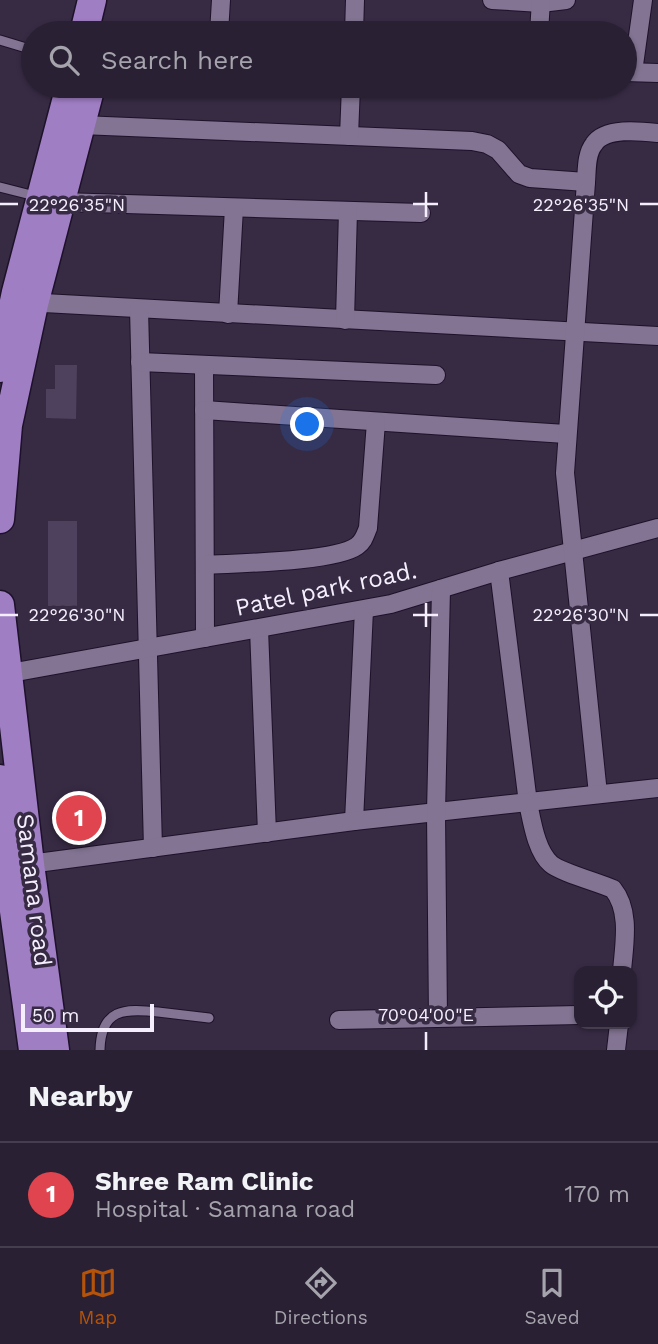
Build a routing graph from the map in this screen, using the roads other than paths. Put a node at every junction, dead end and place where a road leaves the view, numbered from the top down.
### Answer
1 (92, 0) edge
2 (111, 0) edge
3 (221, 0) edge
4 (355, 0) edge
5 (492, 0) edge
6 (566, 0) edge
7 (643, 0) edge
8 (541, 2) edge
9 (87, 21) edge
10 (106, 21) edge
11 (220, 21) edge
12 (354, 21) edge
13 (540, 21) edge
14 (637, 31) edge
15 (0, 40) edge
16 (21, 46) edge
17 (637, 72) edge
18 (658, 73) edge
19 (68, 98) edge
20 (87, 98) edge
21 (351, 98) edge
22 (81, 125) junction
23 (658, 134) edge
24 (349, 136) junction
25 (586, 183) junction
26 (0, 187) edge
27 (51, 200) junction
28 (234, 208) junction
29 (348, 211) junction
30 (421, 213) dead end
31 (24, 302) junction
32 (139, 309) junction
33 (228, 314) junction
34 (345, 320) junction
35 (573, 331) junction
36 (658, 336) edge
37 (140, 362) junction
38 (204, 365) junction
39 (0, 368) edge
40 (436, 375) dead end
41 (204, 410) junction
42 (376, 422) junction
43 (566, 434) junction
44 (0, 519) edge
45 (658, 528) edge
46 (573, 551) junction
47 (205, 565) junction
48 (499, 571) junction
49 (441, 589) junction
50 (0, 605) edge
51 (364, 610) junction
52 (259, 629) junction
53 (205, 638) junction
54 (147, 649) junction
55 (4, 675) edge
56 (0, 779) edge
57 (658, 788) edge
58 (598, 794) junction
59 (528, 803) junction
60 (436, 813) junction
61 (354, 821) junction
62 (267, 833) junction
63 (153, 848) junction
64 (20, 865) junction
65 (622, 966) edge
66 (574, 1016) edge
67 (209, 1018) dead end
68 (438, 1018) junction
69 (339, 1020) dead end
70 (619, 1029) edge
71 (33, 1050) edge
72 (55, 1050) edge
73 (100, 1050) edge
74 (617, 1050) edge

1 - 9 main road
2 - 10 main road
3 - 11 street
4 - 12 street
5 - 8 street
6 - 8 street
7 - 14 street
8 - 13 street
15 - 16 lane
17 - 18 street
19 - 27 main road
20 - 22 main road
21 - 24 street
22 - 24 street
22 - 27 main road
23 - 25 street
24 - 25 street
25 - 35 street
26 - 27 lane
27 - 28 street
27 - 31 main road
28 - 29 street
28 - 33 street
29 - 30 street
29 - 34 street
31 - 32 street
31 - 39 main road
31 - 44 main road
32 - 33 street
32 - 37 street
33 - 34 street
34 - 35 street
35 - 36 street
35 - 43 street
37 - 38 street
37 - 54 street
38 - 40 street
38 - 41 street
41 - 42 street
41 - 47 street
42 - 43 street
42 - 47 street
43 - 46 street
45 - 46 street, Patel park road.
46 - 48 street, Patel park road.
46 - 58 street
47 - 53 street
48 - 49 street, Patel park road.
48 - 59 street
49 - 51 street, Patel park road.
49 - 60 street
50 - 55 main road, Samana road
51 - 52 street, Patel park road.
51 - 61 street
52 - 53 street, Patel park road.
52 - 62 street
53 - 54 street, Patel park road.
54 - 55 street, Patel park road.
54 - 63 street
55 - 64 main road, Samana road
56 - 64 main road, Samana road
57 - 58 street
58 - 59 street
59 - 60 street
59 - 65 street
60 - 61 street
60 - 68 street
61 - 62 street
62 - 63 street
63 - 64 street
64 - 71 main road, Samana road
64 - 72 main road, Samana road
66 - 68 street
67 - 73 lane
68 - 69 street
70 - 74 street

